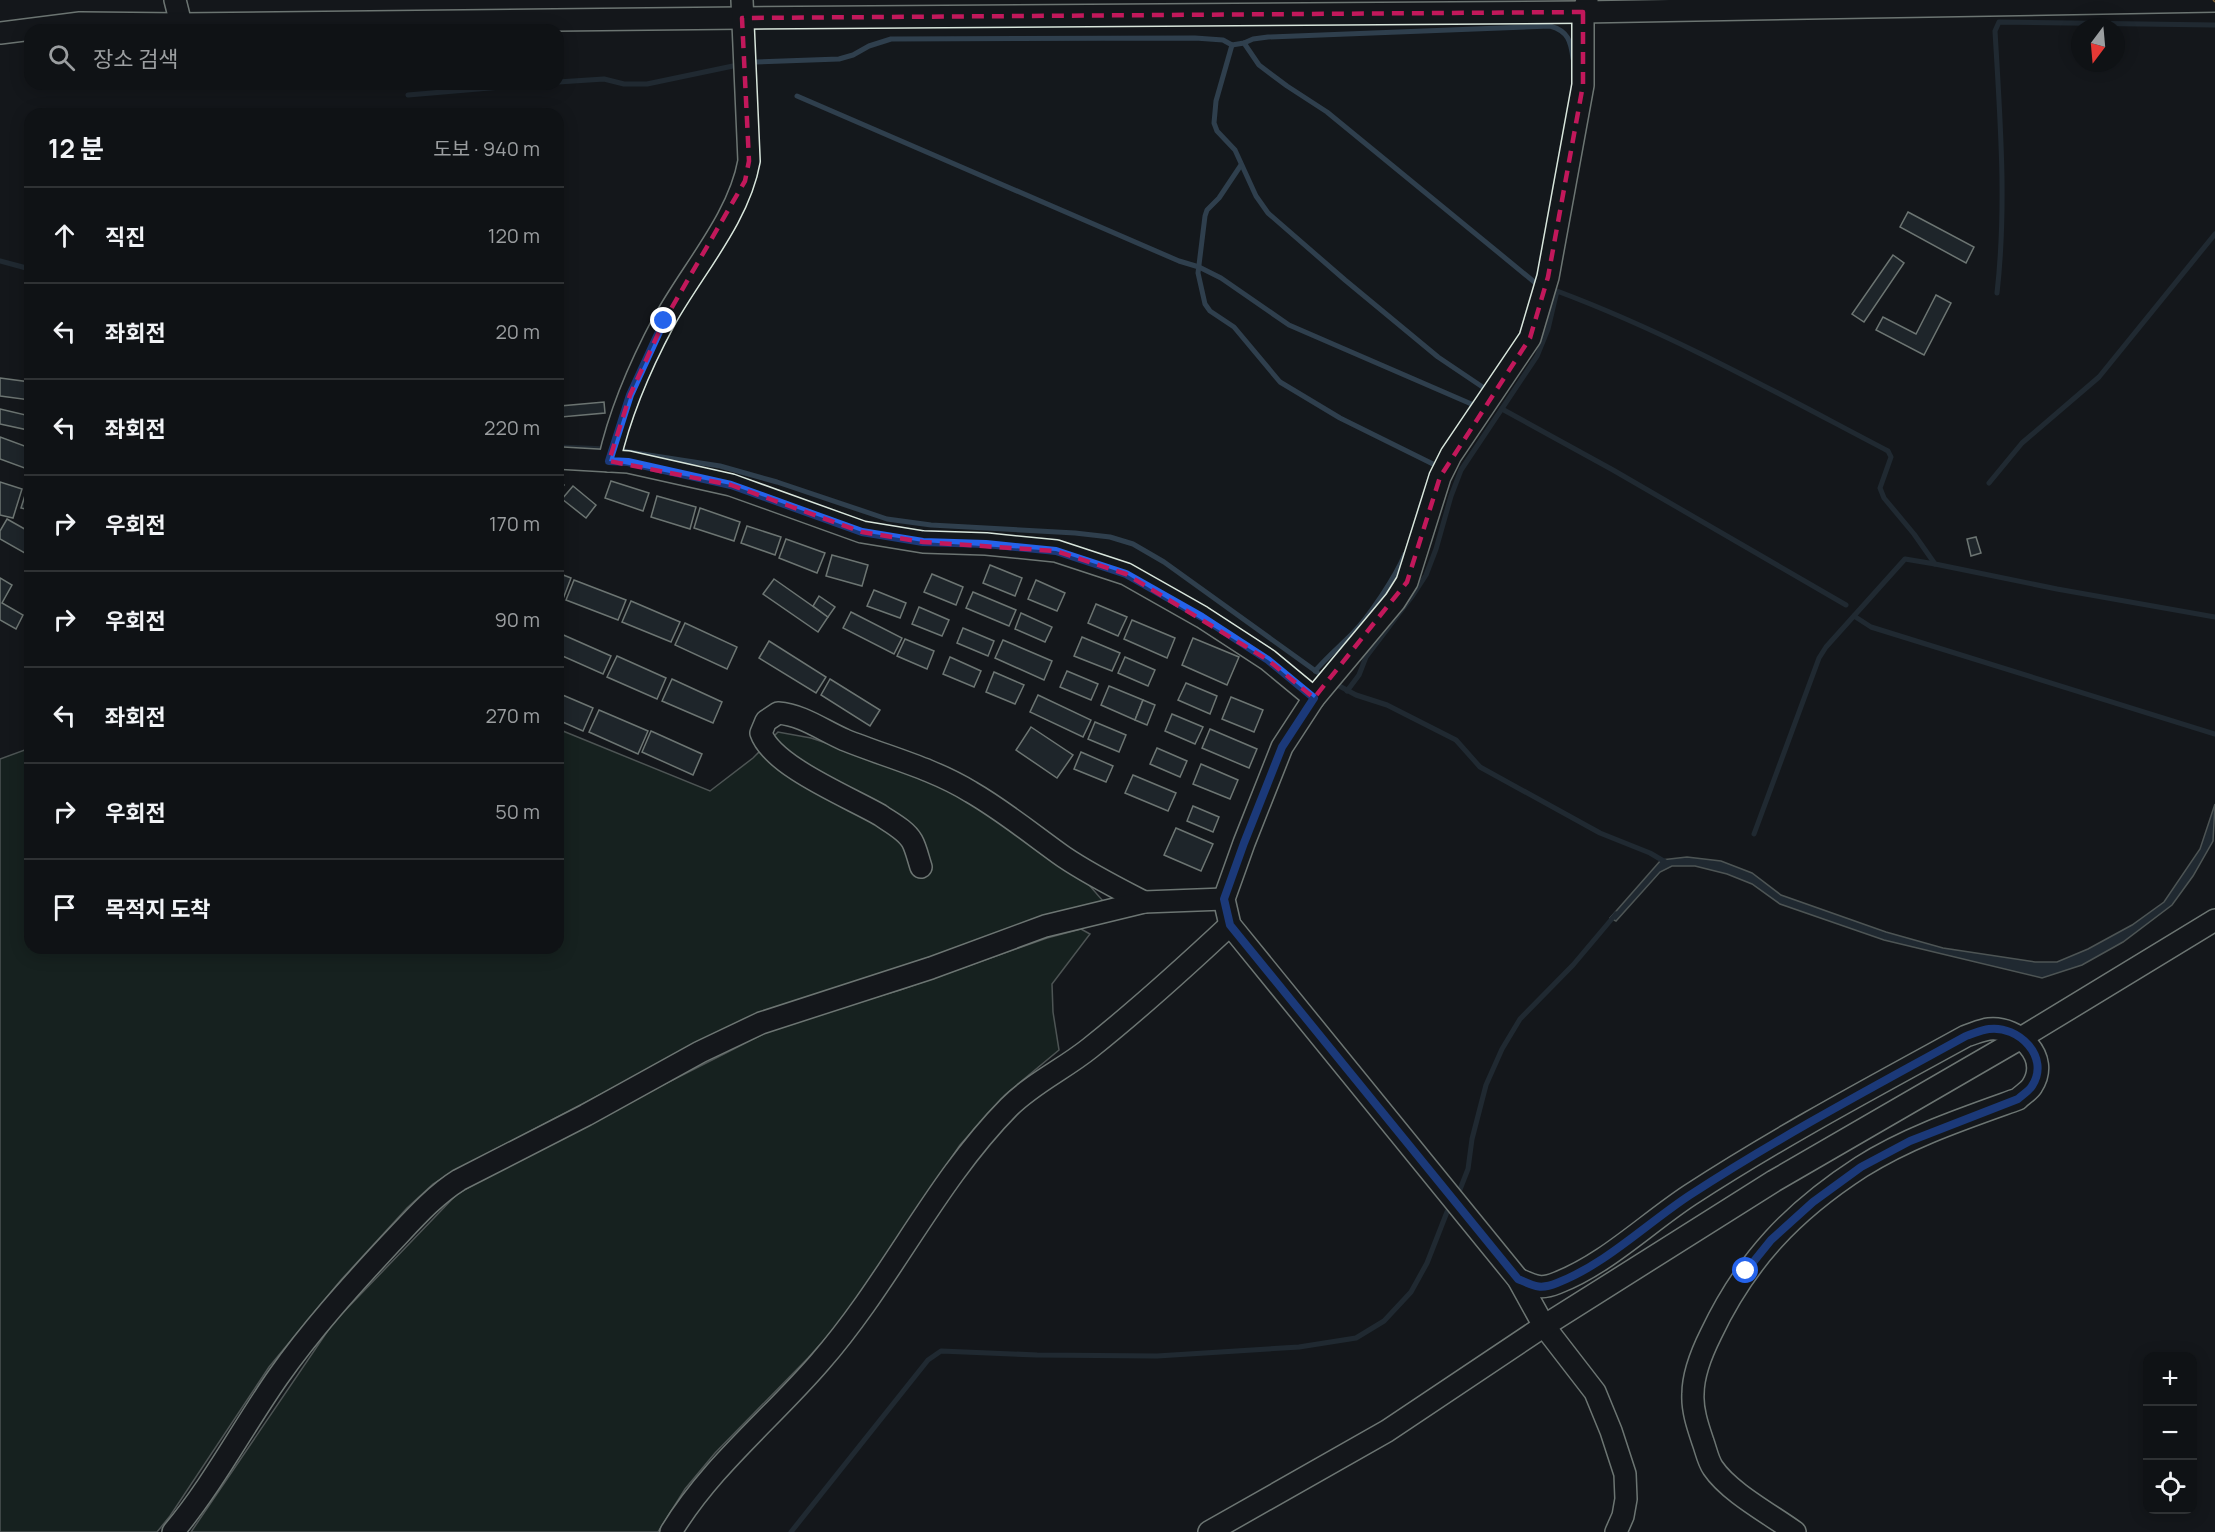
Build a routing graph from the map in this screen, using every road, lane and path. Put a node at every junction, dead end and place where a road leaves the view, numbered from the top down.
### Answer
1 (175, 0) edge
2 (2215, 1) edge
3 (2013, 2) edge
4 (1585, 6) edge
5 (1184, 7) edge
6 (1428, 7) edge
7 (965, 8) edge
8 (742, 9) edge
9 (72, 24) edge
10 (182, 24) junction
11 (24, 30) edge
12 (0, 33) edge
13 (611, 453) junction
14 (564, 457) edge
15 (1323, 687) junction
16 (921, 867) dead end
17 (1224, 899) junction
18 (1144, 902) junction
19 (2215, 920) edge
20 (1230, 925) junction
21 (2021, 1038) junction
22 (1518, 1279) junction
23 (1545, 1326) junction
24 (173, 1532) edge
25 (672, 1532) edge
26 (1209, 1532) edge
27 (1616, 1532) edge
28 (1795, 1532) edge

1 - 10 street
2 - 3 street
3 - 4 street
4 - 6 street
4 - 15 street
5 - 6 street
5 - 7 street
7 - 8 street
8 - 10 street
8 - 13 street
9 - 10 street
11 - 12 street
13 - 14 street
13 - 15 street
15 - 17 street
16 - 18 street
17 - 18 street
17 - 20 street
18 - 24 street
19 - 21 street
20 - 22 street
20 - 25 street
21 - 22 street
21 - 23 street
21 - 28 street
22 - 23 street
23 - 26 street
23 - 27 street

